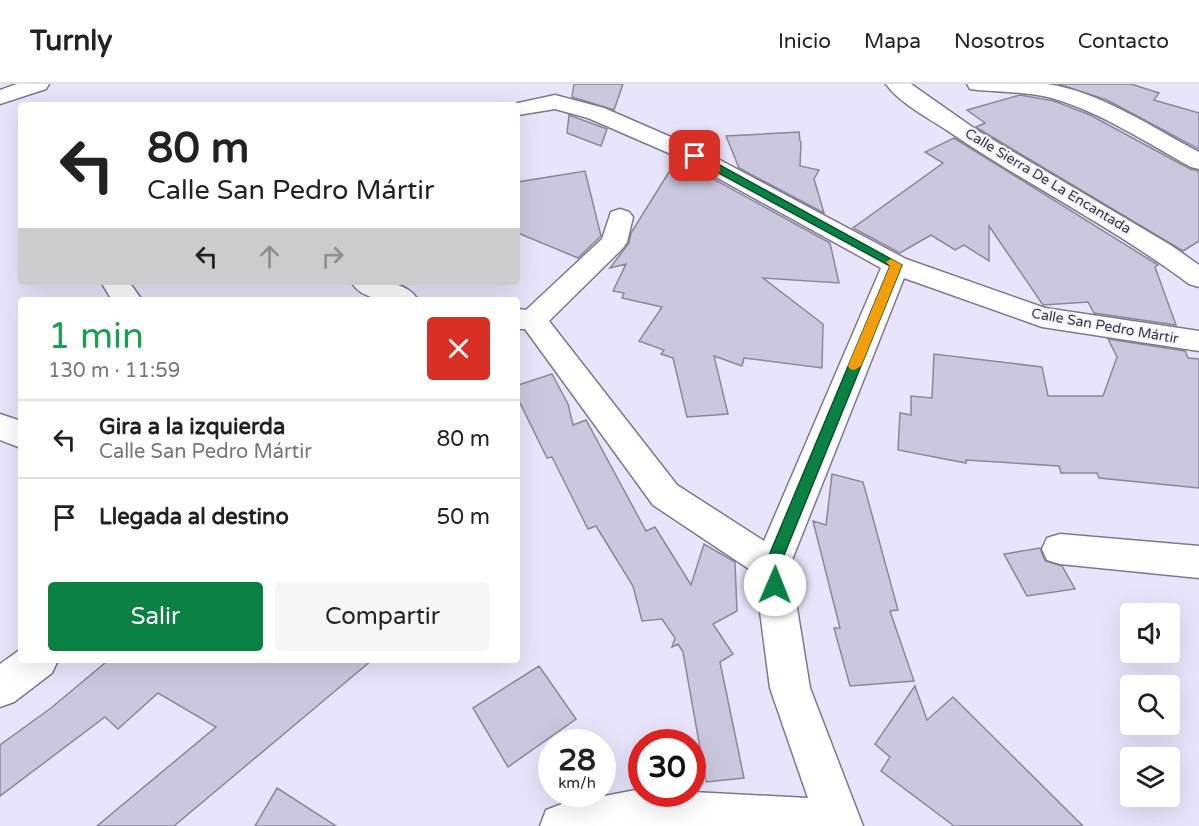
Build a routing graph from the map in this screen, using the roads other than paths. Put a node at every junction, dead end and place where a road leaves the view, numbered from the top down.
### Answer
1 (38, 84) edge
2 (897, 84) edge
3 (978, 84) edge
4 (0, 98) edge
5 (520, 108) edge
6 (1199, 162) edge
7 (620, 216) dead end
8 (896, 265) junction
9 (1199, 278) edge
10 (372, 285) edge
11 (398, 297) edge
12 (525, 319) edge
13 (1199, 341) edge
14 (0, 426) edge
15 (18, 434) edge
16 (1060, 549) dead end
17 (1199, 562) edge
18 (772, 565) junction
19 (34, 663) edge
20 (0, 687) edge
21 (840, 824) edge
22 (562, 826) edge

1 - 4 street
2 - 9 street, Calle Sierra De La Encantada
3 - 6 street
5 - 8 street, Calle San Pedro Mártir
7 - 12 street
8 - 13 street, Calle San Pedro Mártir
8 - 18 street
10 - 11 street
12 - 18 street
14 - 15 street
16 - 17 street
18 - 21 street
19 - 20 street
21 - 22 street

